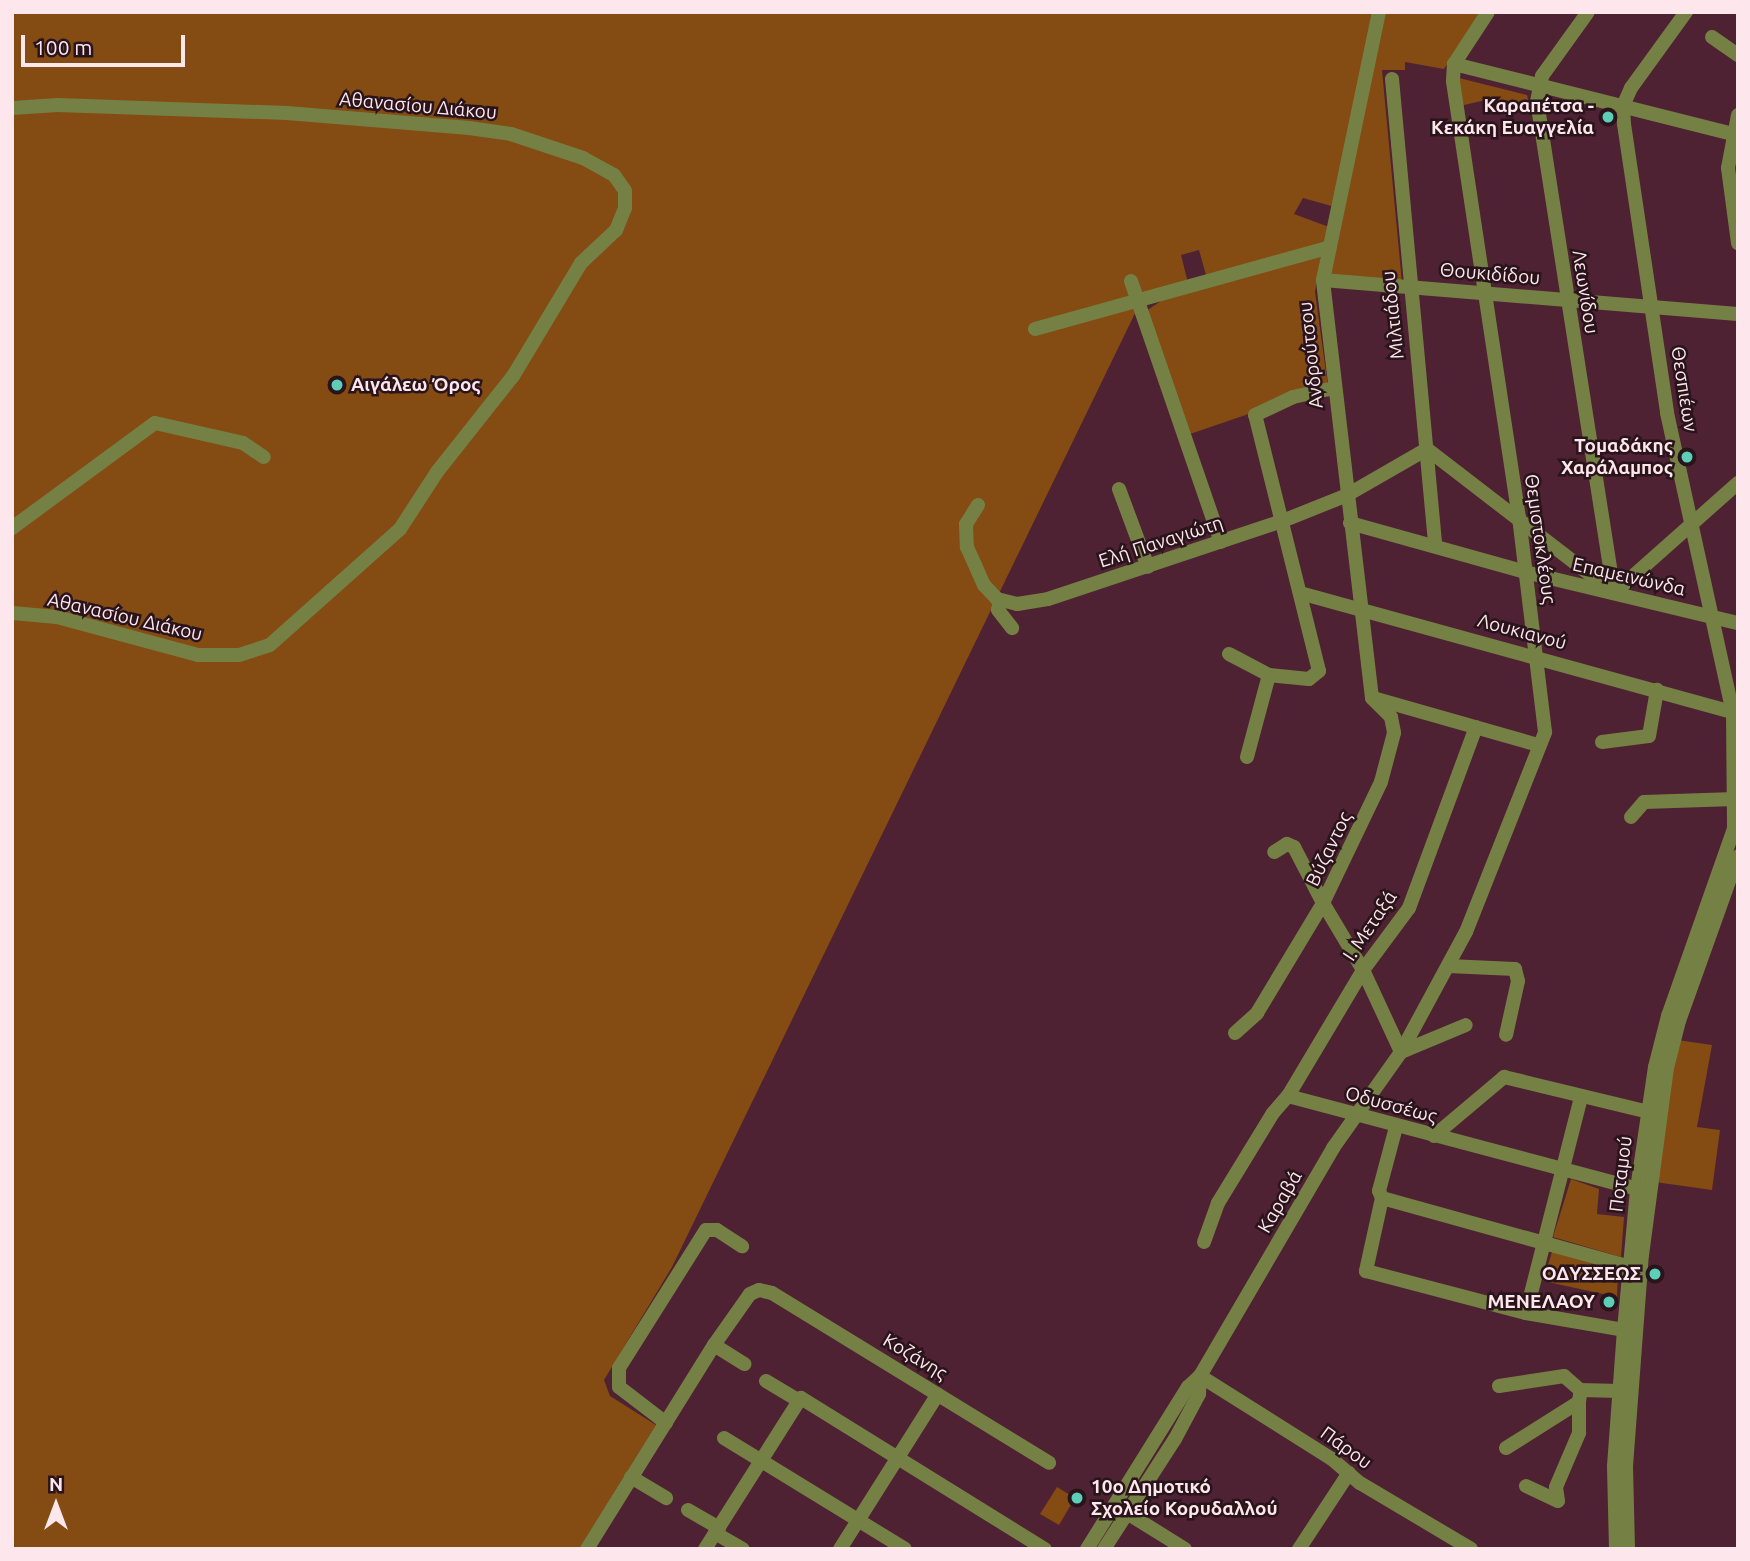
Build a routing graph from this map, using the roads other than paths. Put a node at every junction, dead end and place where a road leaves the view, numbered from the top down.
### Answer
1 (1379, 12) edge
2 (1488, 12) edge
3 (1588, 12) edge
4 (1686, 12) edge
5 (1712, 37) dead end
6 (1738, 55) edge
7 (1454, 64) junction
8 (1392, 79) dead end
9 (1538, 85) junction
10 (1623, 106) junction
11 (12, 108) edge
12 (1738, 115) edge
13 (1732, 134) junction
14 (1738, 243) edge
15 (1330, 247) junction
16 (1323, 280) junction
17 (1131, 281) dead end
18 (1409, 287) junction
19 (1485, 293) junction
20 (1567, 300) junction
21 (1138, 303) junction
22 (1652, 307) junction
23 (1738, 314) edge
24 (1035, 329) dead end
25 (1334, 388) junction
26 (1427, 449) junction
27 (264, 457) dead end
28 (1738, 483) edge
29 (1119, 489) dead end
30 (1347, 495) junction
31 (978, 505) dead end
32 (1519, 518) junction
33 (1280, 522) junction
34 (1350, 523) junction
35 (1689, 527) junction
36 (12, 528) edge
37 (1221, 542) junction
38 (1435, 546) junction
39 (1148, 567) junction
40 (1525, 572) junction
41 (1300, 593) junction
42 (1614, 593) junction
43 (1000, 600) junction
44 (1362, 609) junction
45 (12, 613) edge
46 (1713, 616) junction
47 (1738, 623) edge
48 (1012, 628) dead end
49 (1229, 653) dead end
50 (1538, 656) junction
51 (1269, 675) junction
52 (1657, 690) junction
53 (1372, 698) junction
54 (1732, 712) junction
55 (1476, 727) junction
56 (1602, 742) dead end
57 (1538, 745) junction
58 (1247, 757) dead end
59 (1735, 799) junction
60 (1631, 817) dead end
61 (1736, 823) edge
62 (1274, 852) dead end
63 (1738, 856) edge
64 (1323, 903) junction
65 (1448, 966) junction
66 (1363, 970) junction
67 (1466, 1026) dead end
68 (1235, 1033) dead end
69 (1506, 1035) dead end
70 (1401, 1052) junction
71 (1288, 1096) junction
72 (1581, 1097) junction
73 (1648, 1112) junction
74 (1354, 1117) junction
75 (1396, 1127) junction
76 (1434, 1136) junction
77 (1563, 1169) junction
78 (1643, 1191) junction
79 (1382, 1198) junction
80 (1204, 1242) dead end
81 (1544, 1242) junction
82 (742, 1246) dead end
83 (1630, 1267) junction
84 (1526, 1313) junction
85 (1624, 1330) junction
86 (714, 1345) junction
87 (745, 1364) dead end
88 (1200, 1376) junction
89 (766, 1381) dead end
90 (1499, 1386) dead end
91 (1620, 1391) junction
92 (938, 1394) junction
93 (1579, 1396) junction
94 (800, 1400) junction
95 (666, 1423) junction
96 (724, 1438) dead end
97 (1506, 1448) dead end
98 (897, 1458) junction
99 (763, 1459) junction
100 (1049, 1463) dead end
101 (1349, 1473) junction
102 (631, 1477) junction
103 (1526, 1486) dead end
104 (666, 1498) dead end
105 (688, 1510) dead end
106 (1127, 1513) junction
107 (858, 1520) junction
108 (717, 1530) junction
109 (587, 1549) edge
110 (705, 1549) edge
111 (743, 1549) edge
112 (840, 1549) edge
113 (905, 1549) edge
114 (1045, 1549) edge
115 (1087, 1549) edge
116 (1104, 1549) edge
117 (1185, 1549) edge
118 (1299, 1549) edge
119 (1471, 1549) edge
120 (1616, 1549) edge
121 (1628, 1549) edge

1 - 15 street, Ανδρούτσου
2 - 7 street
3 - 9 street
4 - 10 street
5 - 6 street
7 - 9 street
7 - 19 street, Θεμιστοκλέους
8 - 18 street, Μιλτιάδου
9 - 10 street
9 - 20 street, Λεωνίδου
10 - 13 street
10 - 22 street, Θεσπιέων
11 - 45 street, Αθανασίου Διάκου
12 - 13 street
13 - 14 street
15 - 16 street, Ανδρούτσου
15 - 21 street
16 - 18 street, Θουκιδίδου
16 - 25 street, Ανδρούτσου
17 - 21 street
18 - 19 street, Θουκιδίδου
18 - 26 street, Μιλτιάδου
19 - 20 street, Θουκιδίδου
19 - 32 street, Θεμιστοκλέους
20 - 22 street, Θουκιδίδου
20 - 42 street, Λεωνίδου
21 - 24 street
21 - 37 street
22 - 23 street, Θουκιδίδου
22 - 35 street, Θεσπιέων
25 - 30 street, Ανδρούτσου
25 - 33 street
26 - 30 street, Ελή Παναγιώτη
26 - 32 street
26 - 38 street, Μιλτιάδου
27 - 36 street
28 - 35 street
29 - 39 street
30 - 33 street, Ελή Παναγιώτη
30 - 34 street, Ανδρούτσου
31 - 43 street
32 - 40 street, Θεμιστοκλέους
32 - 42 street
33 - 37 street, Ελή Παναγιώτη
33 - 41 street
34 - 38 street, Επαμεινώνδα
34 - 44 street, Ανδρούτσου
35 - 42 street
35 - 46 street, Θεσπιέων
37 - 39 street, Ελή Παναγιώτη
38 - 40 street, Επαμεινώνδα
39 - 43 street, Ελή Παναγιώτη
40 - 42 street, Επαμεινώνδα
40 - 50 street, Θεμιστοκλέους
41 - 44 street, Λουκιανού
41 - 51 street
42 - 46 street, Επαμεινώνδα
43 - 48 street
44 - 50 street, Λουκιανού
44 - 53 street, Ανδρούτσου
46 - 47 street, Επαμεινώνδα
46 - 54 street, Θεσπιέων
49 - 51 street
50 - 52 street, Λουκιανού
50 - 57 street, Θεμιστοκλέους
51 - 58 street
52 - 54 street, Λουκιανού
52 - 56 street
53 - 55 street
53 - 64 street, Βύζαντος
54 - 59 street, Θεσπιέων
55 - 57 street
55 - 66 street, Ι. Μεταξά
57 - 65 street, Θεμιστοκλέους
59 - 60 street
59 - 61 street, Θεσπιέων
61 - 73 street, Ποταμού
62 - 64 street
63 - 78 street, Ποταμού
64 - 66 street, Βύζαντος
64 - 68 street
65 - 69 street
65 - 70 street, Θεμιστοκλέους
66 - 70 street, Βύζαντος
66 - 71 street, Ι. Μεταξά
67 - 70 street
70 - 74 street, Καραβά
71 - 74 street, Οδυσσέως
71 - 80 street
72 - 73 street
72 - 76 street
72 - 77 street
73 - 78 street, Ποταμού
74 - 75 street, Οδυσσέως
74 - 88 street, Καραβά
75 - 76 street, Οδυσσέως
75 - 79 street
76 - 77 street, Οδυσσέως
77 - 78 street, Οδυσσέως
77 - 81 street
78 - 83 street, Ποταμού
78 - 121 street, Ποταμού
79 - 81 street
79 - 84 street
81 - 83 street
81 - 84 street
82 - 95 street
83 - 85 street, Ποταμού
84 - 85 street
85 - 91 street, Ποταμού
86 - 87 street
86 - 92 street, Κοζάνης
86 - 95 street
88 - 101 street, Πάρου
88 - 106 street, Καραβά
88 - 115 street, Καραβά
89 - 94 street
90 - 93 street
91 - 93 street
91 - 120 street, Ποταμού
92 - 98 street
92 - 100 street, Κοζάνης
93 - 97 street
93 - 103 street
94 - 98 street
94 - 99 street
95 - 102 street
96 - 99 street
98 - 107 street
98 - 114 street
99 - 107 street
99 - 108 street
101 - 118 street
101 - 119 street, Πάρου
102 - 104 street
102 - 109 street
105 - 108 street
106 - 116 street, Καραβά
106 - 117 street
107 - 112 street
107 - 113 street
108 - 110 street
108 - 111 street

